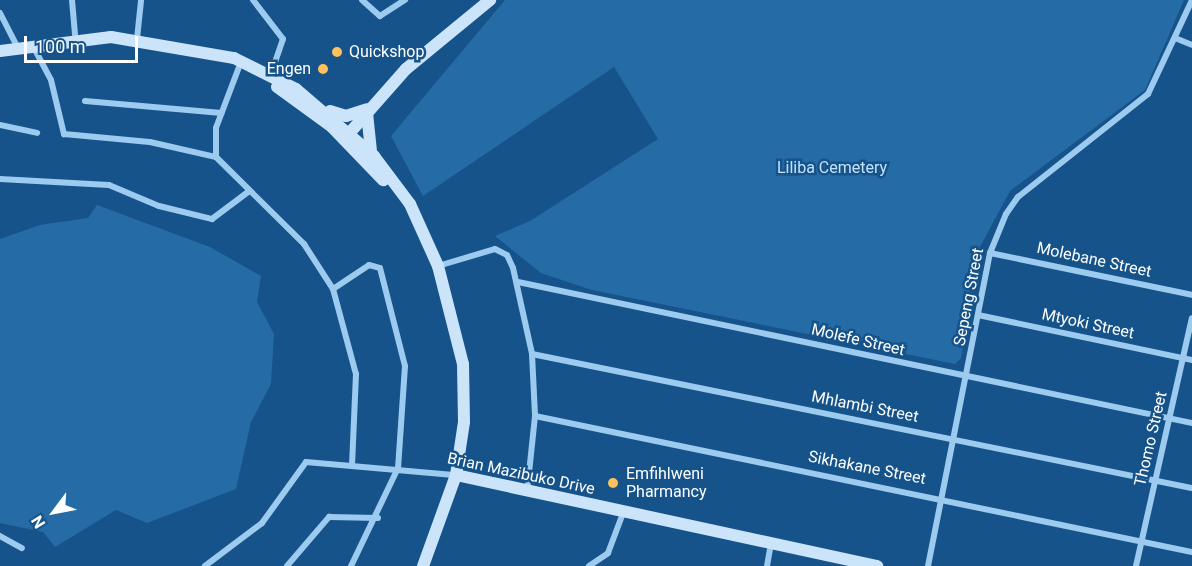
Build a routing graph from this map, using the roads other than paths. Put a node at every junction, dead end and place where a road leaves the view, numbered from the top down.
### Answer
1 (72, 0) edge
2 (141, 0) edge
3 (253, 0) edge
4 (362, 0) edge
5 (405, 0) edge
6 (490, 0) edge
7 (1192, 0) edge
8 (0, 13) edge
9 (75, 38) junction
10 (1175, 38) junction
11 (137, 39) junction
12 (30, 44) junction
13 (1192, 45) edge
14 (17, 46) junction
15 (0, 51) edge
16 (207, 52) junction
17 (239, 67) junction
18 (269, 77) junction
19 (85, 101) dead end
20 (323, 109) junction
21 (369, 110) junction
22 (221, 113) junction
23 (0, 125) edge
24 (37, 133) dead end
25 (347, 135) junction
26 (374, 156) junction
27 (216, 157) junction
28 (0, 180) edge
29 (248, 192) junction
30 (420, 228) junction
31 (990, 253) junction
32 (438, 266) junction
33 (518, 282) junction
34 (333, 289) junction
35 (1192, 295) edge
36 (978, 315) junction
37 (1192, 318) edge
38 (532, 354) junction
39 (1183, 358) junction
40 (1192, 360) edge
41 (967, 378) junction
42 (535, 416) junction
43 (1169, 418) junction
44 (1192, 423) edge
45 (955, 439) junction
46 (352, 464) junction
47 (398, 468) junction
48 (456, 475) junction
49 (1155, 480) junction
50 (1192, 488) edge
51 (527, 493) junction
52 (942, 497) junction
53 (623, 513) junction
54 (378, 518) junction
55 (0, 536) edge
56 (1142, 541) junction
57 (771, 543) junction
58 (22, 548) dead end
59 (1192, 552) edge
60 (830, 561) edge
61 (205, 566) edge
62 (287, 566) edge
63 (351, 566) edge
64 (423, 566) edge
65 (589, 566) edge
66 (767, 566) edge
67 (878, 566) edge
68 (928, 566) edge
69 (1136, 566) edge

1 - 9 street
2 - 11 street
3 - 18 street
4 - 5 street
6 - 21 street
7 - 10 street, Sepeng Street
8 - 14 street
9 - 11 street
9 - 12 street
10 - 13 street
10 - 31 street, Sepeng Street
11 - 16 street
12 - 14 street
12 - 27 street
14 - 15 street
16 - 17 street
16 - 18 street
17 - 18 street
17 - 22 street
18 - 20 street
18 - 25 street
19 - 22 street
20 - 21 street
20 - 25 street
21 - 25 street
21 - 26 street
22 - 27 street
23 - 24 street
25 - 26 street
25 - 30 street
26 - 30 street
27 - 29 street
28 - 29 street
29 - 34 street
30 - 32 street
31 - 35 street, Molebane Street
31 - 36 street, Sepeng Street
32 - 33 street
32 - 48 street
33 - 38 street
33 - 41 street, Molefe Street
34 - 46 street
34 - 47 street
36 - 39 street, Mtyoki Street
36 - 41 street, Sepeng Street
37 - 39 street, Thomo Street
38 - 42 street
38 - 45 street, Mhlambi Street
39 - 40 street, Mtyoki Street
39 - 43 street, Thomo Street
41 - 43 street, Molefe Street
41 - 45 street, Sepeng Street
42 - 51 street
42 - 52 street, Sikhakane Street
43 - 44 street, Molefe Street
43 - 49 street, Thomo Street
45 - 49 street, Mhlambi Street
45 - 52 street, Sepeng Street
46 - 47 street, Brian Mazibuko Drive
46 - 61 street, Brian Mazibuko Drive
47 - 48 street, Brian Mazibuko Drive
47 - 54 street
48 - 51 street, Brian Mazibuko Drive
48 - 64 street
49 - 50 street, Mhlambi Street
49 - 56 street, Thomo Street
51 - 53 street, Brian Mazibuko Drive
52 - 56 street, Sikhakane Street
52 - 68 street, Sepeng Street
53 - 57 street, Brian Mazibuko Drive
53 - 65 street
54 - 62 street
54 - 63 street
55 - 58 street
56 - 59 street, Sikhakane Street
56 - 69 street, Thomo Street
57 - 60 street, Brian Mazibuko Drive
57 - 66 street
60 - 67 street, Brian Mazibuko Drive

